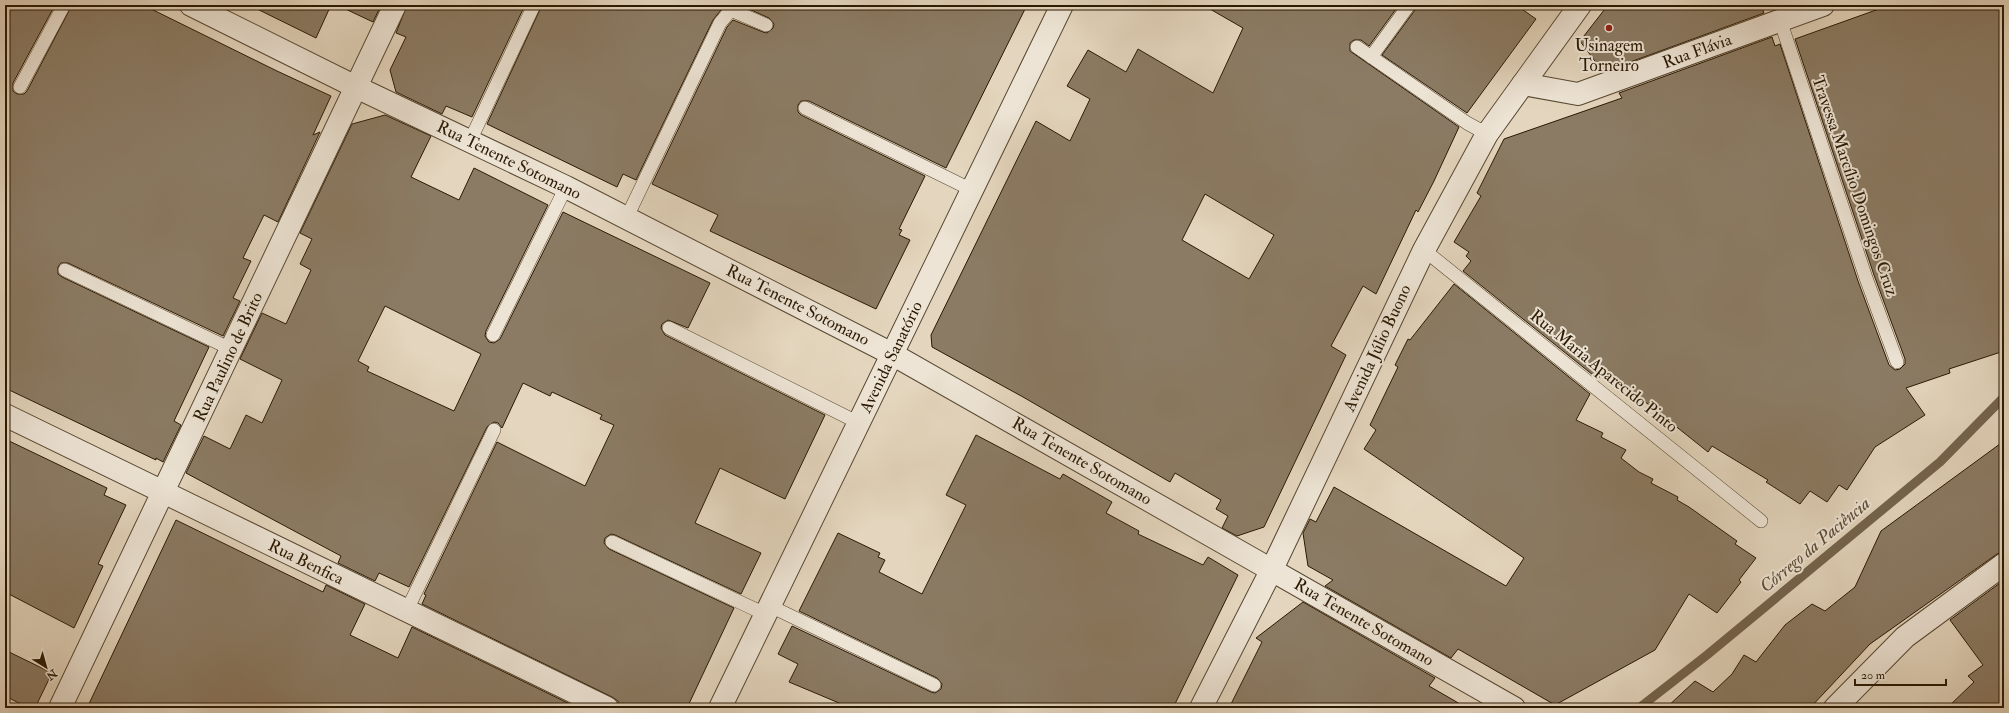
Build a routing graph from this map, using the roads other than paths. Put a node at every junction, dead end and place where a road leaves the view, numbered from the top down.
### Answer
1 (64, 5) edge
2 (191, 5) edge
3 (395, 5) edge
4 (534, 5) edge
5 (1062, 5) edge
6 (1409, 5) edge
7 (1580, 5) edge
8 (1823, 5) edge
9 (1780, 20) junction
10 (766, 25) dead end
11 (1357, 47) dead end
12 (1371, 56) junction
13 (1522, 84) junction
14 (20, 87) dead end
15 (356, 87) junction
16 (805, 108) dead end
17 (1488, 134) junction
18 (470, 141) junction
19 (566, 187) junction
20 (972, 190) junction
21 (627, 217) junction
22 (1424, 250) junction
23 (64, 270) dead end
24 (669, 328) dead end
25 (493, 335) dead end
26 (231, 349) junction
27 (892, 354) junction
28 (1897, 362) dead end
29 (5, 415) edge
30 (859, 423) junction
31 (494, 430) dead end
32 (163, 492) junction
33 (1761, 521) dead end
34 (612, 542) dead end
35 (2004, 564) edge
36 (1272, 569) junction
37 (407, 610) junction
38 (768, 610) junction
39 (934, 685) dead end
40 (60, 708) edge
41 (607, 708) edge
42 (720, 708) edge
43 (1201, 708) edge
44 (1514, 708) edge
45 (1835, 708) edge

1 - 14 lane
2 - 15 street, Rua Tenente Sotomano
3 - 15 street, Rua Paulino de Brito
4 - 18 lane
5 - 20 street, Avenida Sanatório
6 - 12 lane
7 - 13 street, Avenida Júlio Buono
8 - 9 street, Rua Flávia
9 - 13 street, Rua Flávia
9 - 28 lane, Travessa Marcílio Domingos Cruz
10 - 21 lane
11 - 12 lane
12 - 17 lane
13 - 17 street, Avenida Júlio Buono
15 - 18 street, Rua Tenente Sotomano
15 - 26 street, Rua Paulino de Brito
16 - 20 lane
17 - 22 street, Avenida Júlio Buono
18 - 19 street, Rua Tenente Sotomano
19 - 21 street, Rua Tenente Sotomano
19 - 25 lane
20 - 27 street, Avenida Sanatório
21 - 27 street, Rua Tenente Sotomano
22 - 33 lane, Rua Maria Aparecido Pinto
22 - 36 street, Avenida Júlio Buono
23 - 26 lane
24 - 30 lane
26 - 32 street, Rua Paulino de Brito
27 - 30 street, Avenida Sanatório
27 - 36 street, Rua Tenente Sotomano
29 - 32 street, Rua Benfica
30 - 38 street, Avenida Sanatório
31 - 37 lane
32 - 37 street, Rua Benfica
32 - 40 street, Rua Paulino de Brito
34 - 38 lane
35 - 45 street
36 - 43 street, Avenida Júlio Buono
36 - 44 street, Rua Tenente Sotomano
37 - 41 street, Rua Benfica
38 - 39 lane
38 - 42 street, Avenida Sanatório

